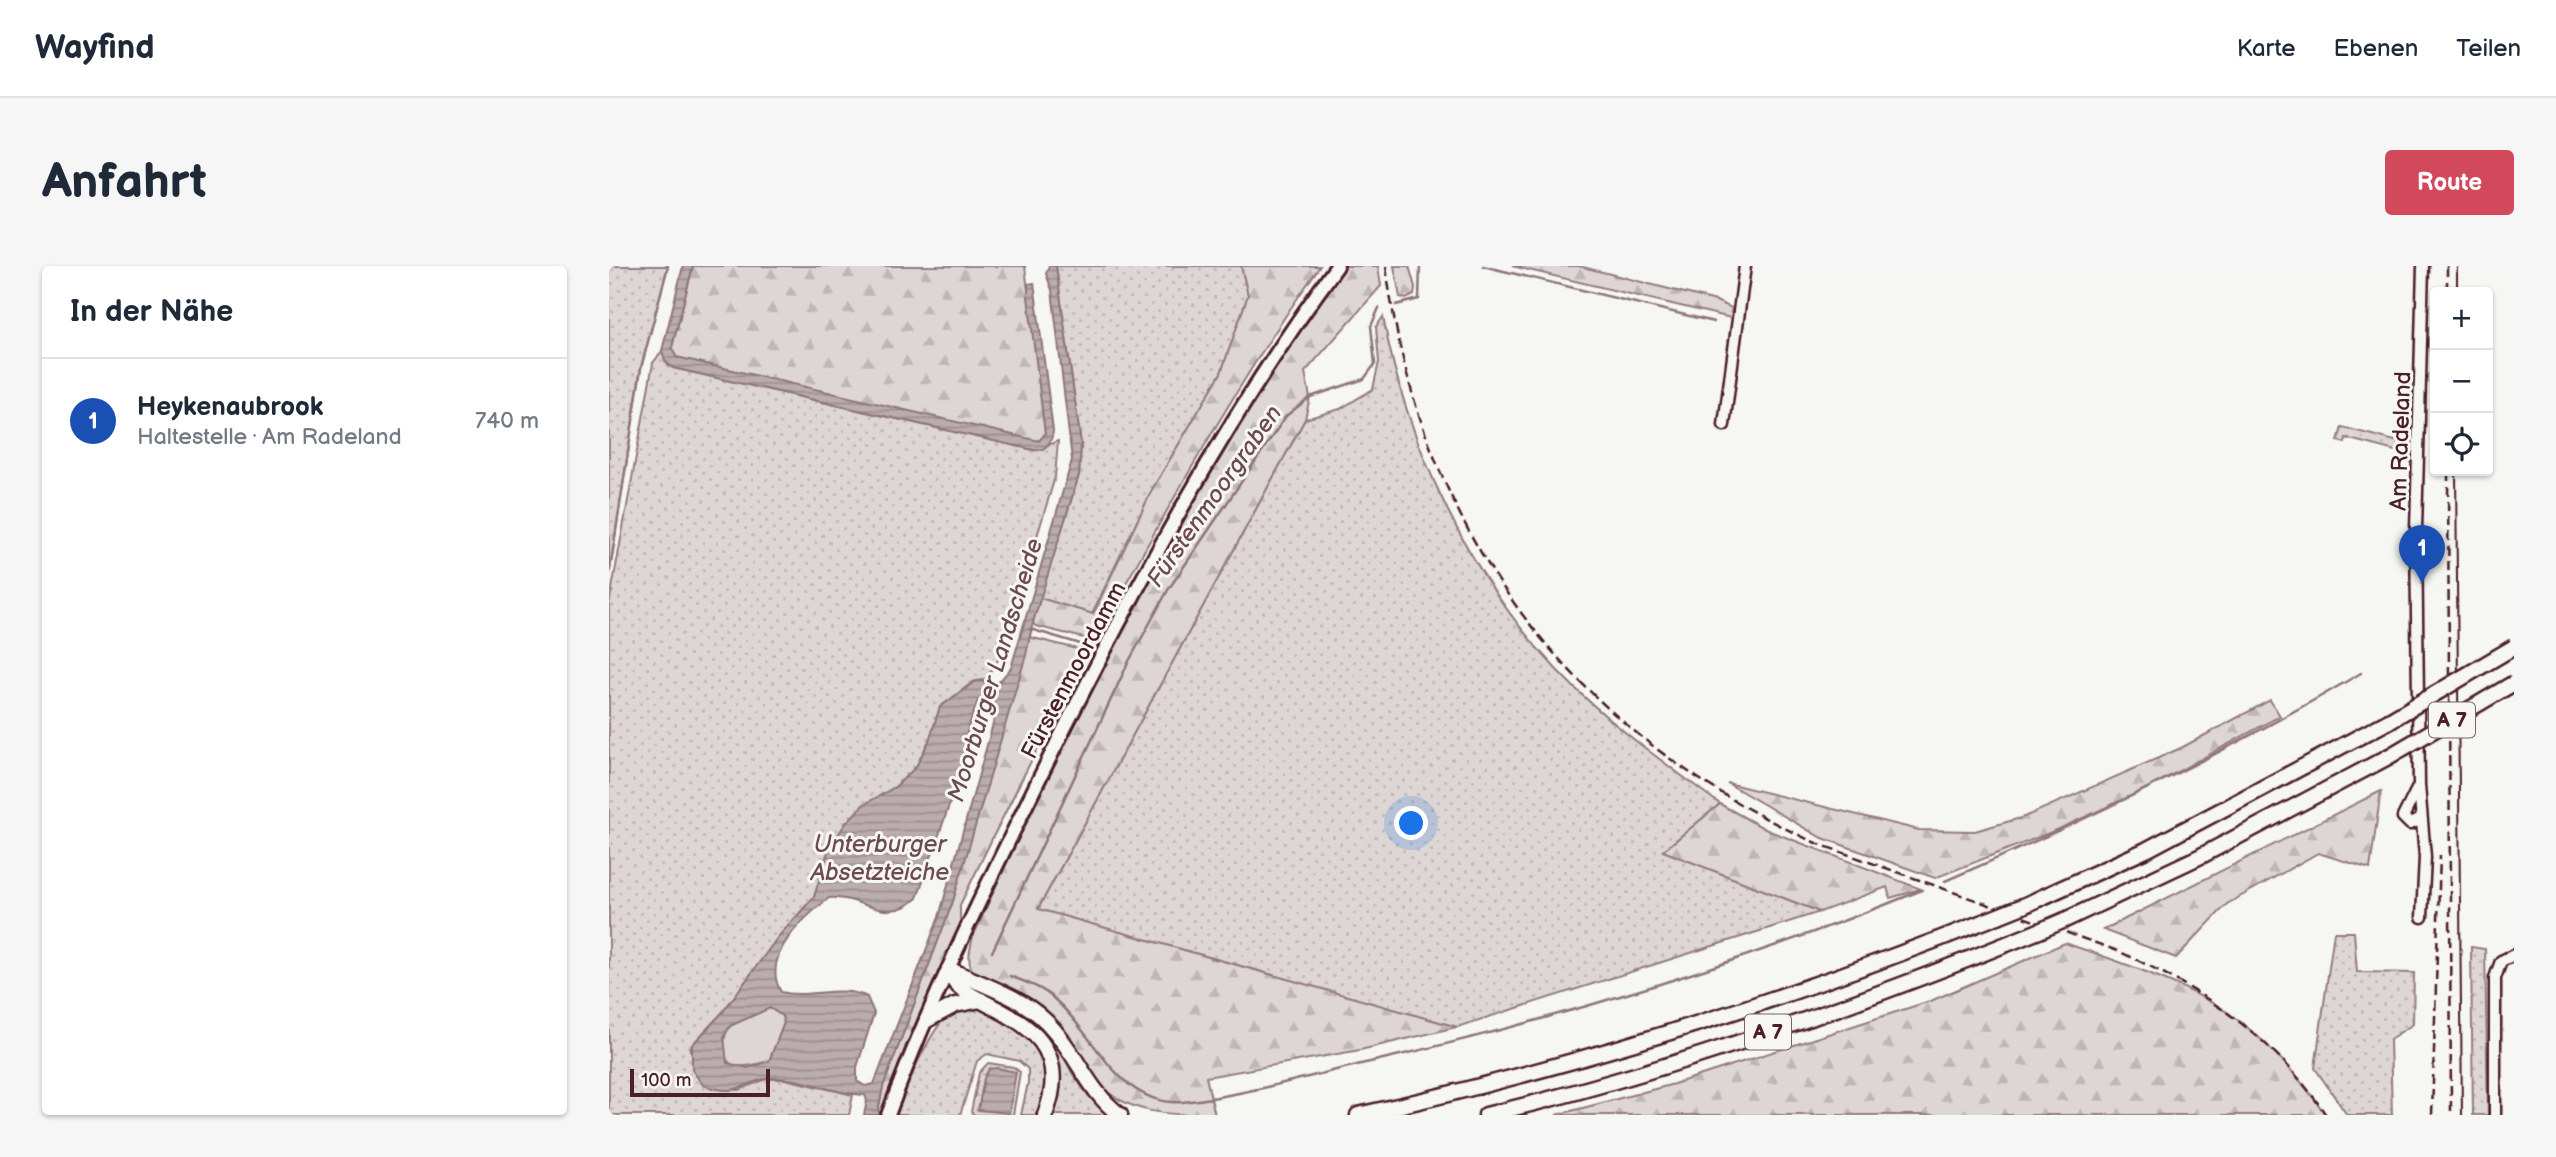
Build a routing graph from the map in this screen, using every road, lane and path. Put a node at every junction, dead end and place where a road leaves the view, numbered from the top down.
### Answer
1 (1337, 266) edge
2 (1745, 266) edge
3 (2423, 266) edge
4 (1724, 425) dead end
5 (2514, 647) edge
6 (2514, 683) edge
7 (2419, 785) junction
8 (2420, 820) junction
9 (2422, 917) dead end
10 (2514, 955) edge
11 (949, 969) junction
12 (981, 1000) junction
13 (927, 1020) junction
14 (888, 1115) edge
15 (1045, 1115) edge
16 (1120, 1115) edge
17 (1358, 1115) edge
18 (1486, 1115) edge
19 (2495, 1115) edge

1 - 11 main road, Fürstenmoordamm
2 - 4 street
3 - 7 street, Am Radeland
5 - 17 highway, A 7, bridge
6 - 18 highway, A 7, bridge
7 - 8 street, Am Radeland
7 - 8 street, Am Radeland
8 - 9 street
10 - 19 street
11 - 12 highway
11 - 13 main road, Fürstenmoordamm
11 - 16 highway
12 - 13 highway
12 - 15 highway
13 - 14 main road, Fürstenmoordamm

